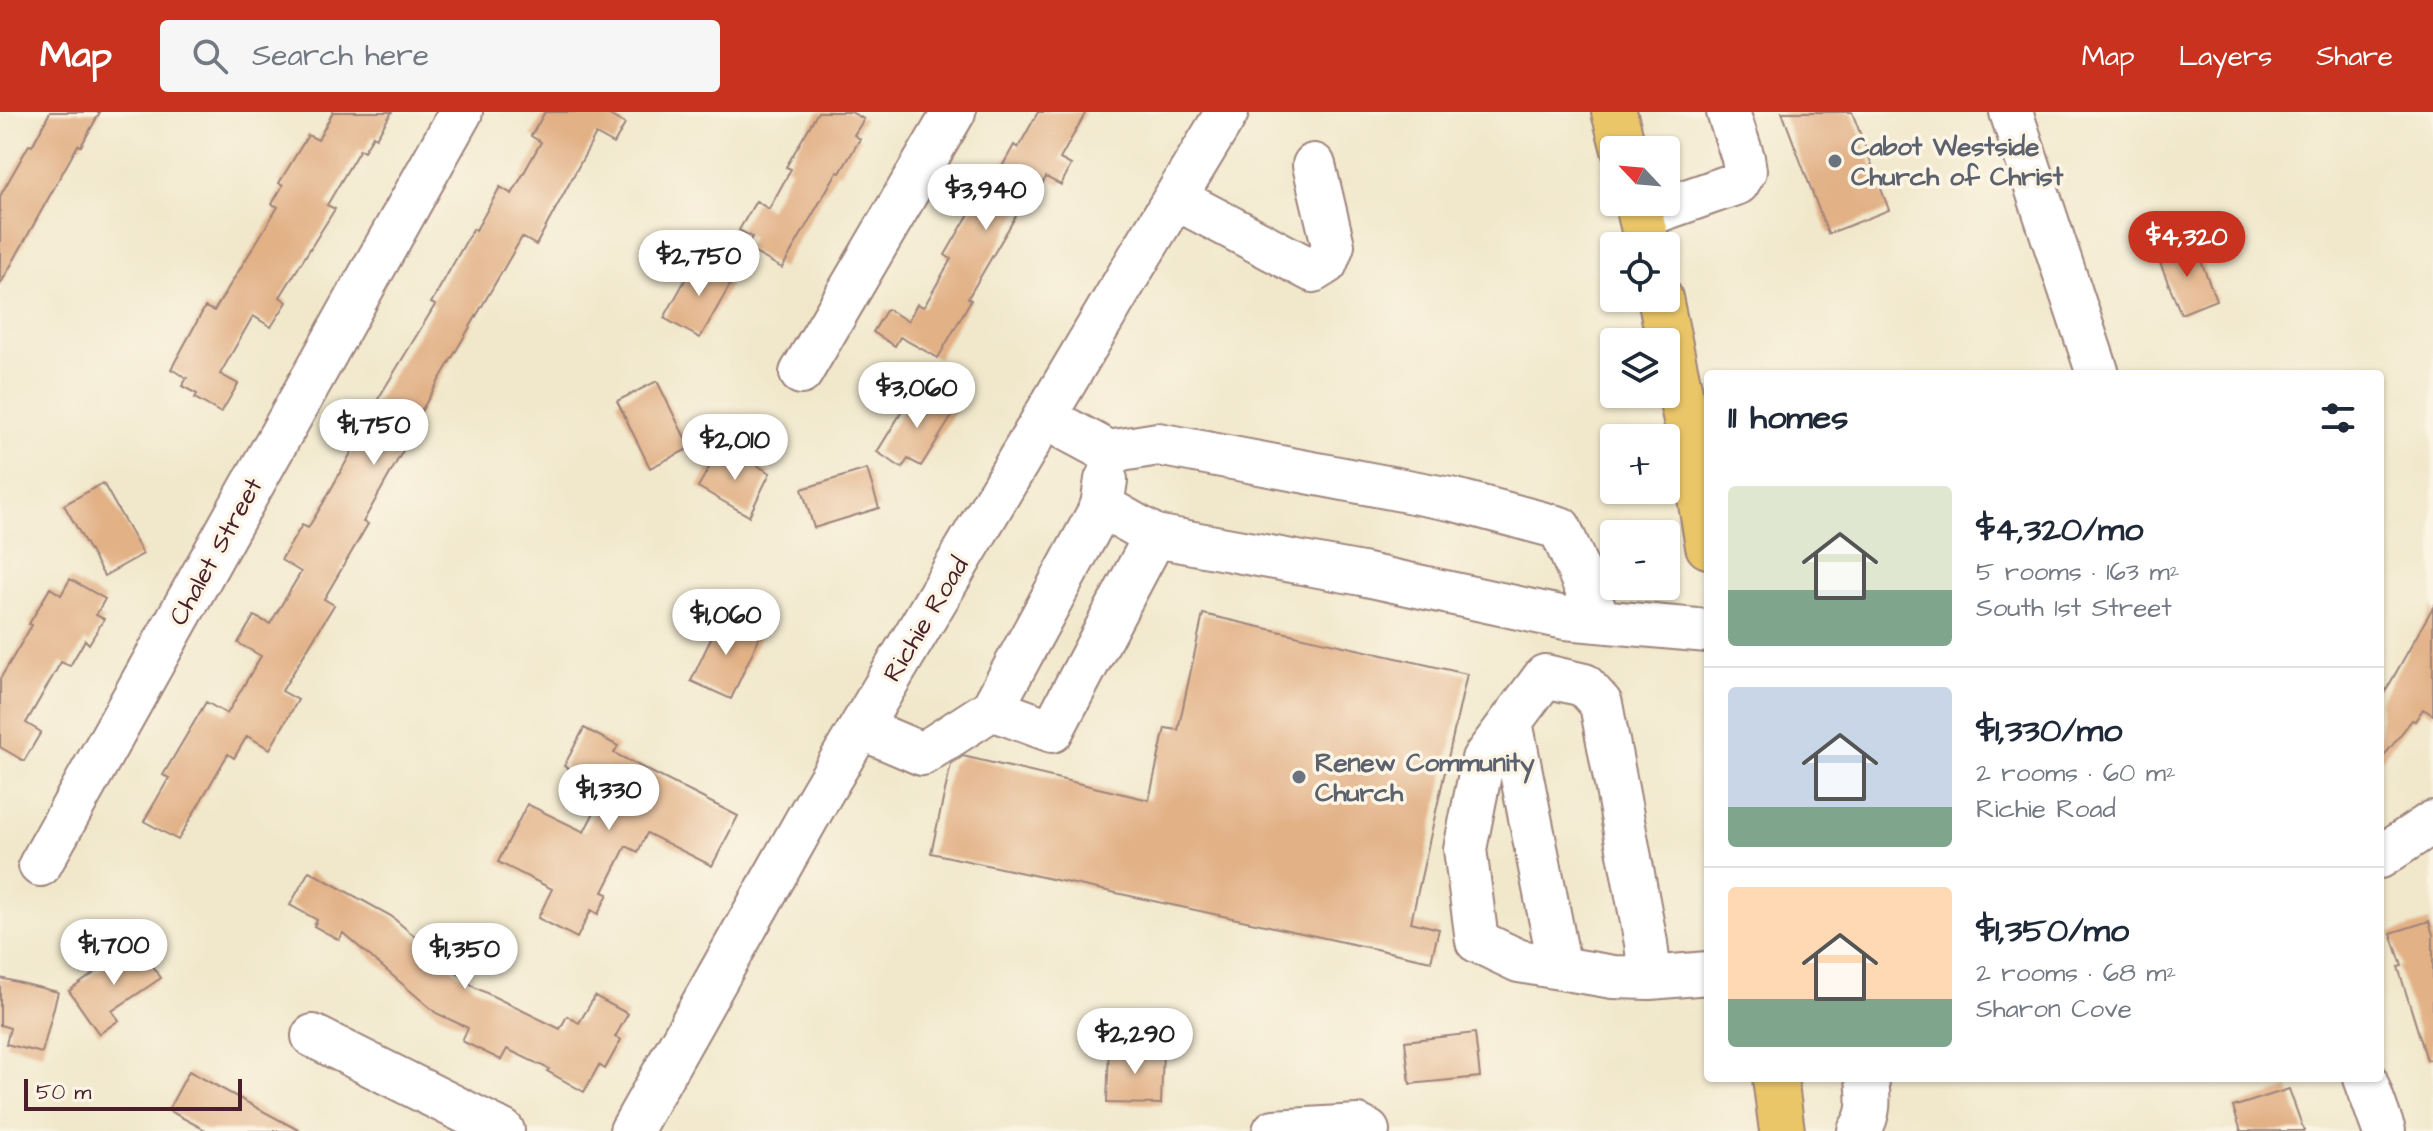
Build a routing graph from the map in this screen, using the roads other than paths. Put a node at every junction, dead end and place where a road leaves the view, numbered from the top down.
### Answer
1 (461, 112) edge
2 (954, 112) edge
3 (1227, 112) edge
4 (1614, 112) edge
5 (1728, 112) edge
6 (2011, 112) edge
7 (1620, 136) edge
8 (1314, 165) dead end
9 (1175, 198) junction
10 (1642, 222) edge
11 (1663, 312) edge
12 (2097, 370) edge
13 (801, 373) dead end
14 (1044, 417) junction
15 (1109, 452) junction
16 (1102, 506) junction
17 (1704, 522) edge
18 (1155, 536) junction
19 (1542, 613) junction
20 (1600, 621) junction
21 (1704, 631) edge
22 (1545, 676) junction
23 (992, 709) junction
24 (1511, 722) junction
25 (861, 728) junction
26 (2433, 822) edge
27 (2384, 854) edge
28 (40, 865) dead end
29 (1560, 968) junction
30 (1704, 973) edge
31 (1650, 978) junction
32 (313, 1036) dead end
33 (1776, 1082) edge
34 (1867, 1082) edge
35 (2366, 1082) edge
36 (503, 1131) edge
37 (631, 1131) edge
38 (1274, 1131) edge
39 (1368, 1131) edge
40 (1782, 1131) edge
41 (1859, 1131) edge
42 (2384, 1131) edge

1 - 28 street, Chalet Street
2 - 13 street
3 - 9 street, Richie Road
4 - 7 main road
5 - 10 street
6 - 12 street
8 - 9 street
9 - 14 street, Richie Road
11 - 17 main road
14 - 15 street
14 - 25 street, Richie Road
15 - 16 street
15 - 20 street
16 - 18 street
16 - 23 street
18 - 19 street
18 - 23 street
19 - 20 street
19 - 22 street
20 - 21 street
22 - 24 street
22 - 31 street
23 - 25 street
24 - 29 street
24 - 29 street
25 - 37 street, Richie Road
26 - 27 street
29 - 31 street
30 - 31 street
32 - 36 street
33 - 40 main road
34 - 41 street
35 - 42 street
38 - 39 street

